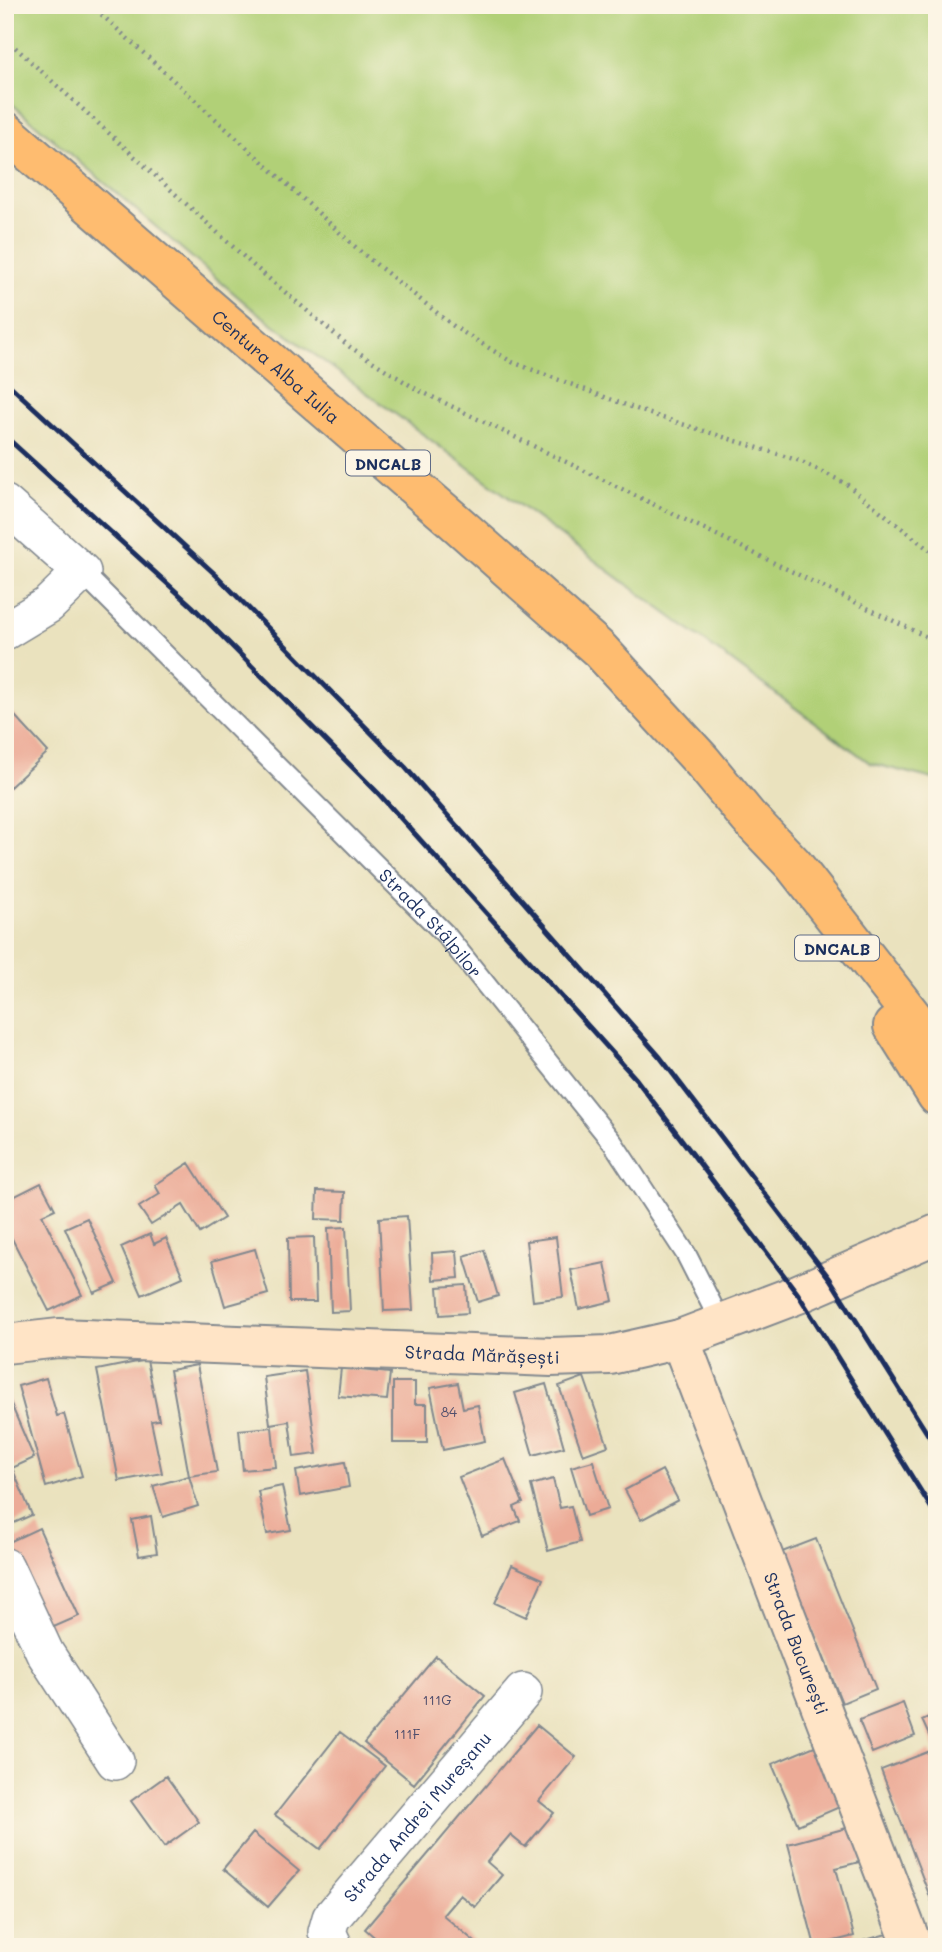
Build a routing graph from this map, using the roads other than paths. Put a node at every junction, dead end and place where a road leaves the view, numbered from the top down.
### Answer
1 (5, 131) edge
2 (5, 504) edge
3 (82, 572) junction
4 (5, 631) edge
5 (748, 817) junction
6 (937, 1048) edge
7 (937, 1096) edge
8 (937, 1234) edge
9 (721, 1323) junction
10 (680, 1339) junction
11 (5, 1344) edge
12 (5, 1567) edge
13 (523, 1692) dead end
14 (115, 1761) dead end
15 (334, 1947) edge
16 (913, 1947) edge

1 - 5 main road, Centura Alba Iulia / DNCALB
2 - 3 street
3 - 4 street
3 - 9 lane, Strada Stâlpilor
5 - 6 main road, Centura Alba Iulia / DNCALB
5 - 7 main road, Centura Alba Iulia / DNCALB
8 - 9 main road, Strada Mărășești
9 - 10 main road, Strada Mărășești
10 - 11 main road, Strada Mărășești
10 - 16 main road, Strada București
12 - 14 street
13 - 15 street, Strada Andrei Mureșanu

